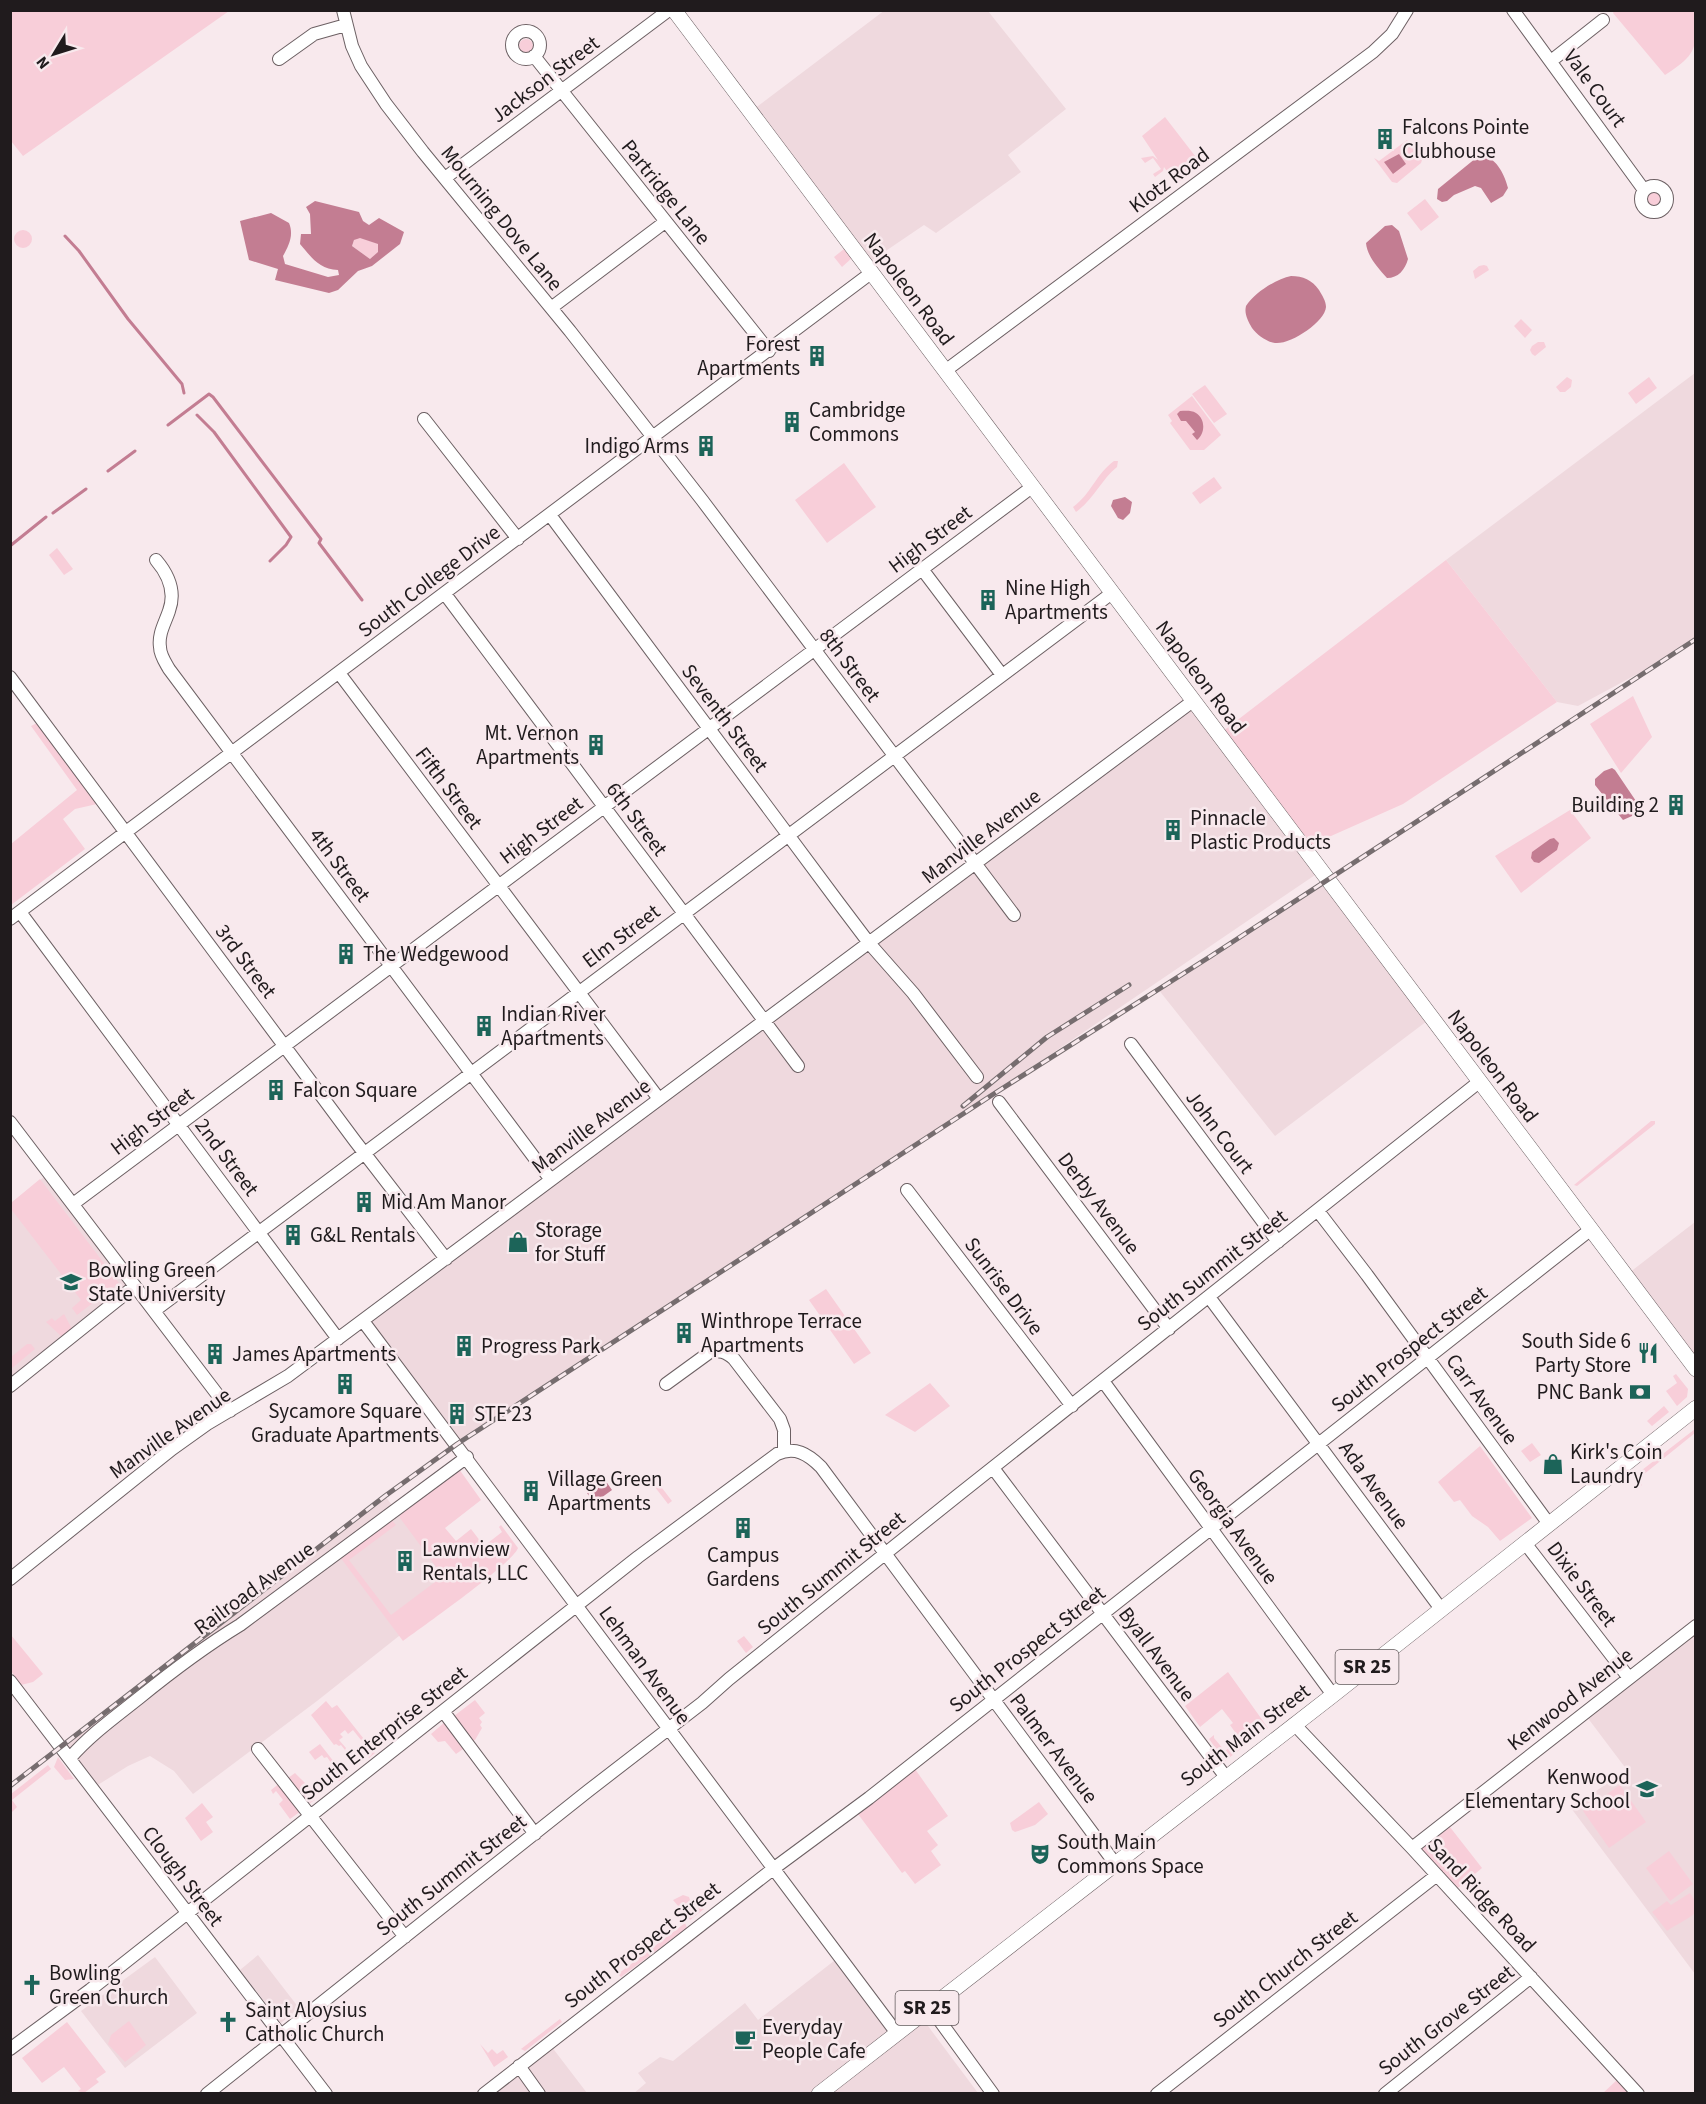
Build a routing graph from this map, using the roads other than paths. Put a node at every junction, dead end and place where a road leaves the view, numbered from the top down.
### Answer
1 (343, 10) edge
2 (669, 10) edge
3 (674, 10) edge
4 (1407, 10) edge
5 (1513, 10) edge
6 (1603, 20) dead end
7 (346, 25) junction
8 (534, 56) dead end
9 (279, 58) dead end
10 (1551, 61) junction
11 (561, 92) junction
12 (445, 178) junction
13 (1644, 190) dead end
14 (665, 222) junction
15 (871, 273) junction
16 (551, 309) junction
17 (769, 351) junction
18 (945, 371) junction
19 (424, 419) dead end
20 (654, 438) junction
21 (1032, 487) junction
22 (550, 515) junction
23 (518, 539) junction
24 (156, 560) dead end
25 (922, 569) junction
26 (1112, 593) junction
27 (445, 594) junction
28 (814, 650) junction
29 (339, 673) junction
30 (1002, 675) junction
31 (14, 681) edge
32 (1193, 701) junction
33 (709, 729) junction
34 (232, 754) junction
35 (894, 756) junction
36 (604, 807) junction
37 (126, 833) junction
38 (788, 835) junction
39 (975, 864) junction
40 (498, 887) junction
41 (683, 914) junction
42 (1014, 915) dead end
43 (15, 916) edge
44 (869, 943) junction
45 (392, 966) junction
46 (578, 992) junction
47 (764, 1020) junction
48 (1131, 1044) dead end
49 (284, 1046) junction
50 (798, 1066) dead end
51 (471, 1073) junction
52 (977, 1077) dead end
53 (1479, 1082) junction
54 (659, 1099) junction
55 (999, 1102) dead end
56 (10, 1122) edge
57 (179, 1125) junction
58 (364, 1153) junction
59 (551, 1180) junction
60 (906, 1190) dead end
61 (73, 1204) junction
62 (1318, 1211) junction
63 (1590, 1230) junction
64 (259, 1232) junction
65 (1278, 1242) junction
66 (446, 1259) junction
67 (135, 1286) junction
68 (1209, 1297) junction
69 (153, 1311) junction
70 (363, 1321) junction
71 (1169, 1329) junction
72 (338, 1339) junction
73 (1428, 1359) junction
74 (1695, 1369) edge
75 (1103, 1381) junction
76 (666, 1384) dead end
77 (10, 1386) edge
78 (1071, 1406) junction
79 (1695, 1408) edge
80 (230, 1411) junction
81 (1320, 1444) junction
82 (784, 1451) junction
83 (467, 1457) junction
84 (993, 1468) junction
85 (1549, 1524) junction
86 (1211, 1529) junction
87 (1525, 1542) junction
88 (887, 1553) junction
89 (10, 1579) edge
90 (577, 1606) junction
91 (1441, 1609) junction
92 (1102, 1614) junction
93 (1695, 1626) edge
94 (1629, 1678) junction
95 (10, 1681) edge
96 (1333, 1695) junction
97 (994, 1700) junction
98 (443, 1711) junction
99 (1294, 1724) junction
100 (669, 1730) junction
101 (258, 1749) dead end
102 (70, 1758) junction
103 (1225, 1776) junction
104 (311, 1816) junction
105 (535, 1834) junction
106 (1412, 1848) junction
107 (1114, 1862) junction
108 (773, 1869) junction
109 (1437, 1875) junction
110 (187, 1913) junction
111 (405, 1937) junction
112 (1531, 1977) junction
113 (929, 2006) junction
114 (896, 2032) junction
115 (282, 2035) junction
116 (10, 2049) edge
117 (519, 2066) junction
118 (207, 2094) edge
119 (327, 2094) edge
120 (484, 2094) edge
121 (539, 2094) edge
122 (819, 2094) edge
123 (993, 2094) edge
124 (1156, 2094) edge
125 (1385, 2094) edge
126 (1638, 2094) edge

1 - 7 street, Mourning Dove Lane
2 - 11 street, Jackson Street
3 - 15 main road, Napoleon Road
4 - 18 street, Klotz Road
5 - 10 street, Vale Court
6 - 10 street
7 - 9 street
7 - 12 street, Mourning Dove Lane
8 - 11 street, Partridge Lane
10 - 13 street, Vale Court
11 - 12 street, Jackson Street
11 - 14 street, Partridge Lane
12 - 16 street, Mourning Dove Lane
14 - 16 street
14 - 17 street, Partridge Lane
15 - 17 street, South College Drive
15 - 18 main road, Napoleon Road
16 - 20 street, Mourning Dove Lane
17 - 20 street, South College Drive
18 - 21 main road, Napoleon Road
19 - 23 street
20 - 22 street, South College Drive
20 - 28 street, 8th Street
21 - 25 street, High Street
21 - 26 main road, Napoleon Road
22 - 23 street, South College Drive
22 - 33 street, Seventh Street
23 - 27 street, South College Drive
24 - 34 street, 4th Street
25 - 28 street, High Street
25 - 30 street
26 - 30 street, Elm Street
26 - 32 main road, Napoleon Road
27 - 29 street, South College Drive
27 - 36 street, 6th Street
28 - 33 street, High Street
28 - 35 street, 8th Street
29 - 34 street, South College Drive
29 - 40 street, Fifth Street
30 - 35 street, Elm Street
31 - 37 street, 3rd Street
32 - 39 street, Manville Avenue
32 - 53 main road, Napoleon Road
33 - 36 street, High Street
33 - 38 street, Seventh Street
34 - 37 street, South College Drive
34 - 45 street, 4th Street
35 - 38 street, Elm Street
35 - 39 street, 8th Street
36 - 40 street, High Street
36 - 41 street, 6th Street
37 - 43 street, South College Drive
37 - 49 street, 3rd Street
38 - 41 street, Elm Street
38 - 44 street, Seventh Street
39 - 42 street, 8th Street
39 - 44 street, Manville Avenue
40 - 45 street, High Street
40 - 46 street, Fifth Street
41 - 46 street, Elm Street
41 - 47 street, 6th Street
43 - 57 street, 2nd Street
44 - 47 street, Manville Avenue
44 - 52 street
45 - 49 street, High Street
45 - 51 street, 4th Street
46 - 51 street, Elm Street
46 - 54 street, Fifth Street
47 - 50 street, 6th Street
47 - 54 street, Manville Avenue
48 - 65 street, John Court
49 - 57 street, High Street
49 - 58 street, 3rd Street
51 - 58 street, Elm Street
51 - 59 street, 4th Street
53 - 62 street, South Summit Street
53 - 63 main road, Napoleon Road
54 - 59 street, Manville Avenue
55 - 71 street, Derby Avenue
56 - 61 street
57 - 61 street, High Street
57 - 64 street, 2nd Street
58 - 64 street, Elm Street
58 - 66 street, 3rd Street
59 - 66 street, Manville Avenue
60 - 78 street, Sunrise Drive
61 - 67 street
62 - 65 street, South Summit Street
62 - 73 street, Carr Avenue
63 - 73 street, South Prospect Street
63 - 74 main road, Napoleon Road
64 - 69 street, Elm Street
64 - 72 street, 2nd Street
65 - 68 street, South Summit Street
66 - 70 street, Manville Avenue
67 - 69 street
67 - 77 street
68 - 71 street, South Summit Street
68 - 81 street, Ada Avenue
69 - 80 street
70 - 72 street, Manville Avenue
70 - 83 street, Lehman Avenue
71 - 75 street, South Summit Street
72 - 80 street, Manville Avenue
73 - 81 street, South Prospect Street
73 - 85 street, Carr Avenue
75 - 78 street, South Summit Street
75 - 86 street, Georgia Avenue
76 - 82 street
78 - 84 street, South Summit Street
79 - 85 main road, South Main Street / SR 25
80 - 89 street, Manville Avenue
81 - 86 street, South Prospect Street
81 - 91 street, Ada Avenue
82 - 88 street, Palmer Avenue
82 - 90 street, South Enterprise Street
83 - 90 street, Lehman Avenue
83 - 102 street, Railroad Avenue
84 - 88 street, South Summit Street
84 - 92 street, Byall Avenue
85 - 87 main road, South Main Street / SR 25
86 - 92 street, South Prospect Street
86 - 96 street, Georgia Avenue
87 - 91 main road, South Main Street / SR 25
87 - 94 street, Dixie Street
88 - 97 street, Palmer Avenue
88 - 100 street, South Summit Street
90 - 98 street, South Enterprise Street
90 - 100 street, Lehman Avenue
91 - 96 main road, South Main Street / SR 25
92 - 97 street, South Prospect Street
92 - 103 street, Byall Avenue
93 - 94 street, Kenwood Avenue
94 - 106 street, Kenwood Avenue
95 - 102 street, Clough Street
96 - 99 main road, South Main Street / SR 25
97 - 107 street, Palmer Avenue
97 - 108 street, South Prospect Street
98 - 104 street, South Enterprise Street
98 - 105 street
99 - 103 main road, South Main Street / SR 25
99 - 106 street, Sand Ridge Road
100 - 105 street, South Summit Street
100 - 108 street, Lehman Avenue
101 - 104 street
102 - 110 street, Clough Street
103 - 107 main road, South Main Street / SR 25
104 - 110 street, South Enterprise Street
104 - 111 street
105 - 111 street, South Summit Street
106 - 109 street, Sand Ridge Road
107 - 113 main road, South Main Street / SR 25
108 - 114 street, Lehman Avenue
108 - 117 street, South Prospect Street
109 - 112 street, Sand Ridge Road
109 - 124 street, South Church Street
110 - 115 street, Clough Street
110 - 116 street, South Enterprise Street
111 - 115 street, South Summit Street
112 - 125 street, South Grove Street
112 - 126 street, Sand Ridge Road
113 - 114 main road, South Main Street / SR 25
113 - 123 street
114 - 122 main road, South Main Street / SR 25
115 - 118 street, South Summit Street
115 - 119 street, Clough Street
117 - 120 street, South Prospect Street
117 - 121 street

